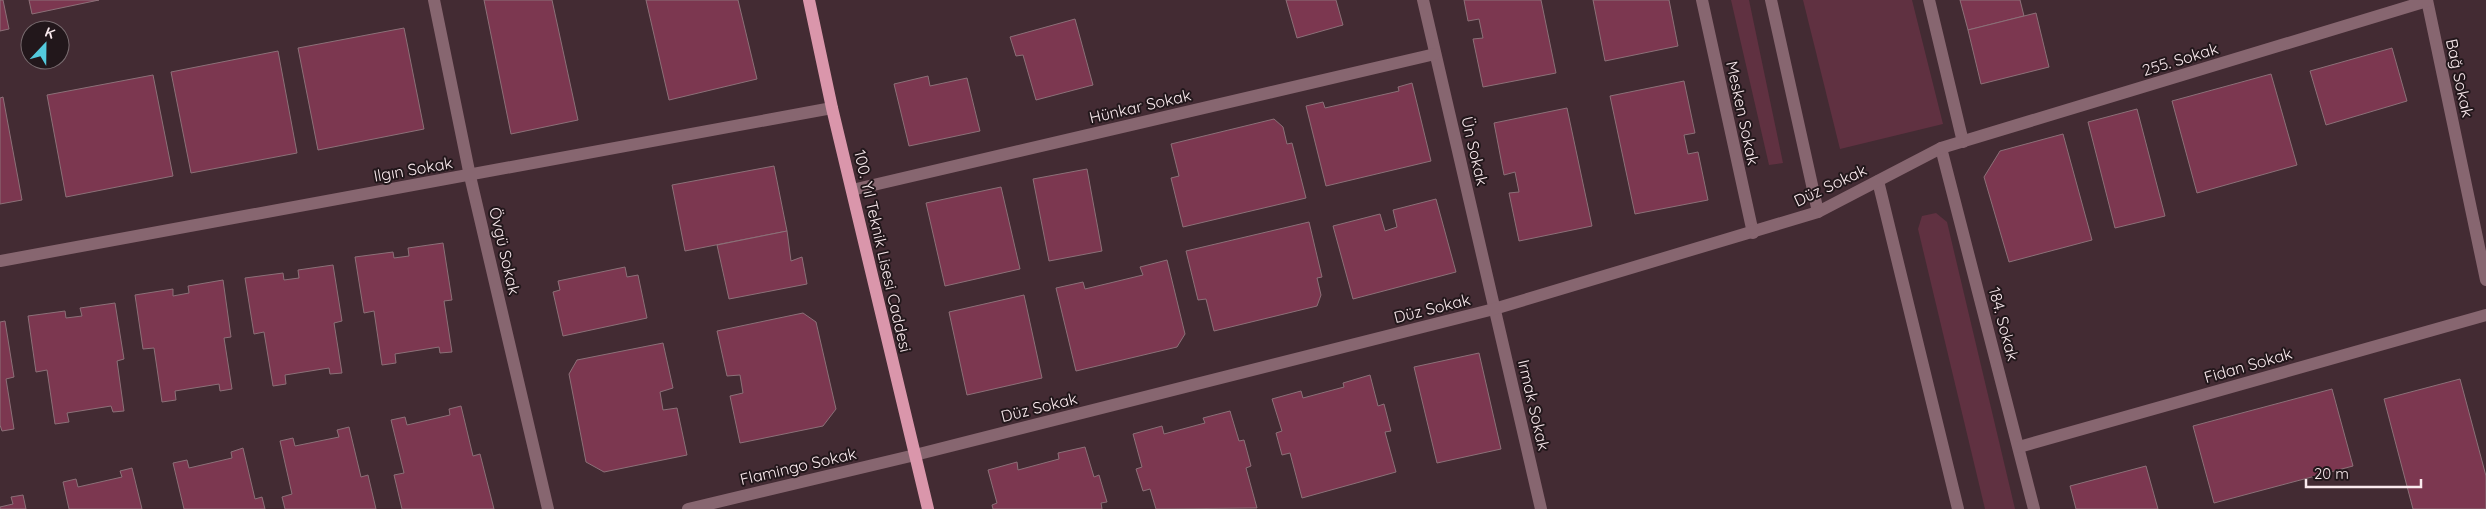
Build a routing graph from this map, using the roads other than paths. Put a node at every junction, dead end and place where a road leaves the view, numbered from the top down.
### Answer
1 (434, 0) edge
2 (809, 0) edge
3 (1423, 0) edge
4 (1702, 0) edge
5 (1771, 0) edge
6 (1929, 0) edge
7 (2427, 1) edge
8 (1435, 54) junction
9 (832, 108) junction
10 (1963, 142) junction
11 (1942, 148) junction
12 (470, 176) junction
13 (1878, 181) junction
14 (852, 190) junction
15 (1818, 212) junction
16 (1753, 233) junction
17 (0, 261) edge
18 (2486, 280) edge
19 (1494, 309) junction
20 (2486, 315) edge
21 (2019, 447) junction
22 (915, 455) junction
23 (548, 509) edge
24 (688, 509) edge
25 (928, 509) edge
26 (1541, 509) edge
27 (1958, 509) edge
28 (2034, 509) edge

1 - 12 street, Övgü Sokak
2 - 9 main road, 100. Yıl Teknik Lisesi Caddesi
3 - 8 street, Ün Sokak
4 - 16 street, Mesken Sokak
5 - 15 street
6 - 10 street
7 - 10 street, 255. Sokak
7 - 18 street, Bağ Sokak
8 - 14 street, Hünkar Sokak
8 - 19 street, Ün Sokak
9 - 12 street, Ilgın Sokak
9 - 14 main road, 100. Yıl Teknik Lisesi Caddesi
10 - 11 street, 255. Sokak
11 - 13 street, Düz Sokak
11 - 21 street, 184. Sokak
12 - 17 street, Ilgın Sokak
12 - 23 street, Övgü Sokak
13 - 15 street, Düz Sokak
13 - 27 street
14 - 22 main road, 100. Yıl Teknik Lisesi Caddesi
15 - 16 street, Düz Sokak
16 - 19 street, Düz Sokak
19 - 22 street, Düz Sokak
19 - 26 street, Irmak Sokak
20 - 21 street, Fidan Sokak
21 - 28 street, 184. Sokak
22 - 24 street, Flamingo Sokak
22 - 25 main road, 100. Yıl Teknik Lisesi Caddesi

